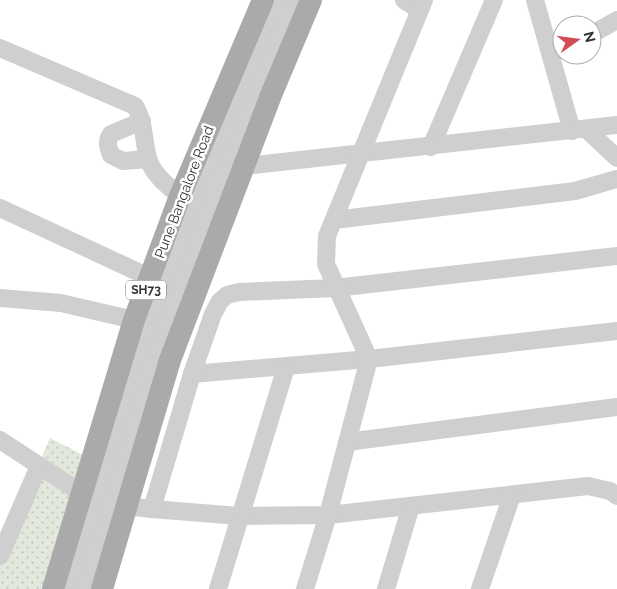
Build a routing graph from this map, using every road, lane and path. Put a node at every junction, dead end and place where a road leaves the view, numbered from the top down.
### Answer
1 (263, 0) edge
2 (281, 0) edge
3 (295, 0) edge
4 (311, 0) edge
5 (404, 0) edge
6 (494, 0) edge
7 (535, 0) edge
8 (422, 5) edge
9 (617, 20) edge
10 (602, 28) edge
11 (552, 42) edge
12 (1, 49) edge
13 (560, 65) edge
14 (142, 121) junction
15 (617, 125) edge
16 (579, 130) junction
17 (430, 147) junction
18 (361, 154) junction
19 (617, 158) edge
20 (148, 159) junction
21 (245, 166) junction
22 (617, 179) edge
23 (180, 196) junction
24 (0, 208) edge
25 (334, 220) junction
26 (617, 256) edge
27 (151, 278) junction
28 (335, 288) junction
29 (0, 298) edge
30 (134, 320) junction
31 (617, 331) edge
32 (370, 360) junction
33 (286, 367) junction
34 (192, 374) junction
35 (617, 407) edge
36 (0, 440) edge
37 (347, 442) junction
38 (39, 466) junction
39 (615, 489) edge
40 (512, 495) junction
41 (103, 501) junction
42 (411, 506) junction
43 (152, 509) junction
44 (328, 515) junction
45 (239, 516) junction
46 (0, 556) edge
47 (53, 589) edge
48 (70, 589) edge
49 (85, 589) edge
50 (102, 589) edge
51 (218, 589) edge
52 (305, 589) edge
53 (386, 589) edge
54 (480, 589) edge

1 - 23 main road, Pune Bangalore Road / SH73
2 - 41 street
3 - 41 street
4 - 21 main road, Pune Bangalore Road / SH73
5 - 8 street
6 - 17 street
7 - 11 street
8 - 18 street
9 - 10 street
12 - 14 street
13 - 16 street
14 - 20 street
14 - 20 street
15 - 16 street
16 - 17 street
16 - 19 street
17 - 18 street
18 - 21 street
18 - 25 street
20 - 23 street
21 - 41 main road, Pune Bangalore Road / SH73
22 - 25 street
23 - 27 main road, Pune Bangalore Road / SH73
24 - 27 street
25 - 28 street
26 - 28 street
27 - 30 main road, Pune Bangalore Road / SH73
28 - 32 street
28 - 34 street
29 - 30 street
30 - 41 main road, Pune Bangalore Road / SH73
31 - 32 street
32 - 33 street
32 - 37 street
33 - 34 street
33 - 45 street
34 - 43 street
35 - 37 street
36 - 38 street
37 - 44 street
38 - 41 street
38 - 46 street
39 - 40 street
40 - 42 street
40 - 54 street
41 - 43 street
41 - 47 main road, Pune Bangalore Road / SH73
41 - 48 street
41 - 49 street
41 - 50 main road, Pune Bangalore Road / SH73
42 - 44 street
42 - 53 street
43 - 45 street
44 - 45 street
44 - 52 street
45 - 51 street

